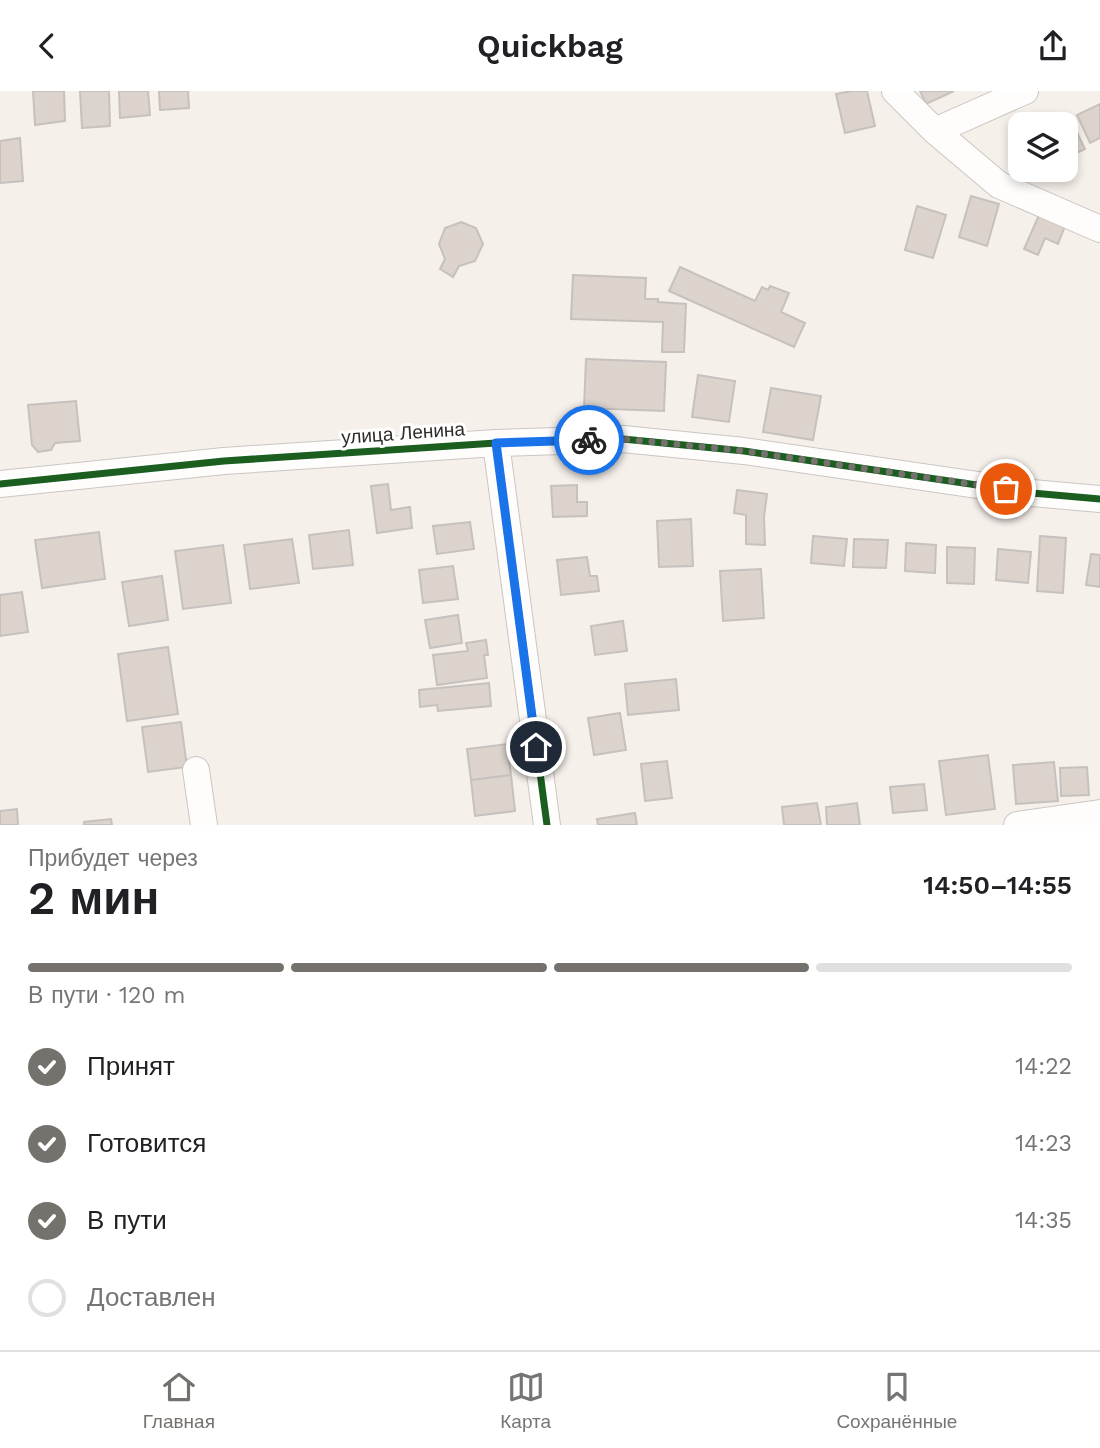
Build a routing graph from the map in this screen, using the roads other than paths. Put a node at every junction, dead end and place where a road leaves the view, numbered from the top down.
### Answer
1 (895, 91) edge
2 (1024, 91) edge
3 (935, 131) junction
4 (1100, 229) edge
5 (496, 443) junction
6 (0, 484) edge
7 (1100, 499) edge
8 (196, 771) dead end
9 (1100, 813) edge
10 (204, 825) edge
11 (547, 825) edge
12 (1017, 825) edge

1 - 3 street
2 - 3 street
3 - 4 street
5 - 6 street, улица Ленина
5 - 7 street, улица Ленина
5 - 11 street
8 - 10 street
9 - 12 street

